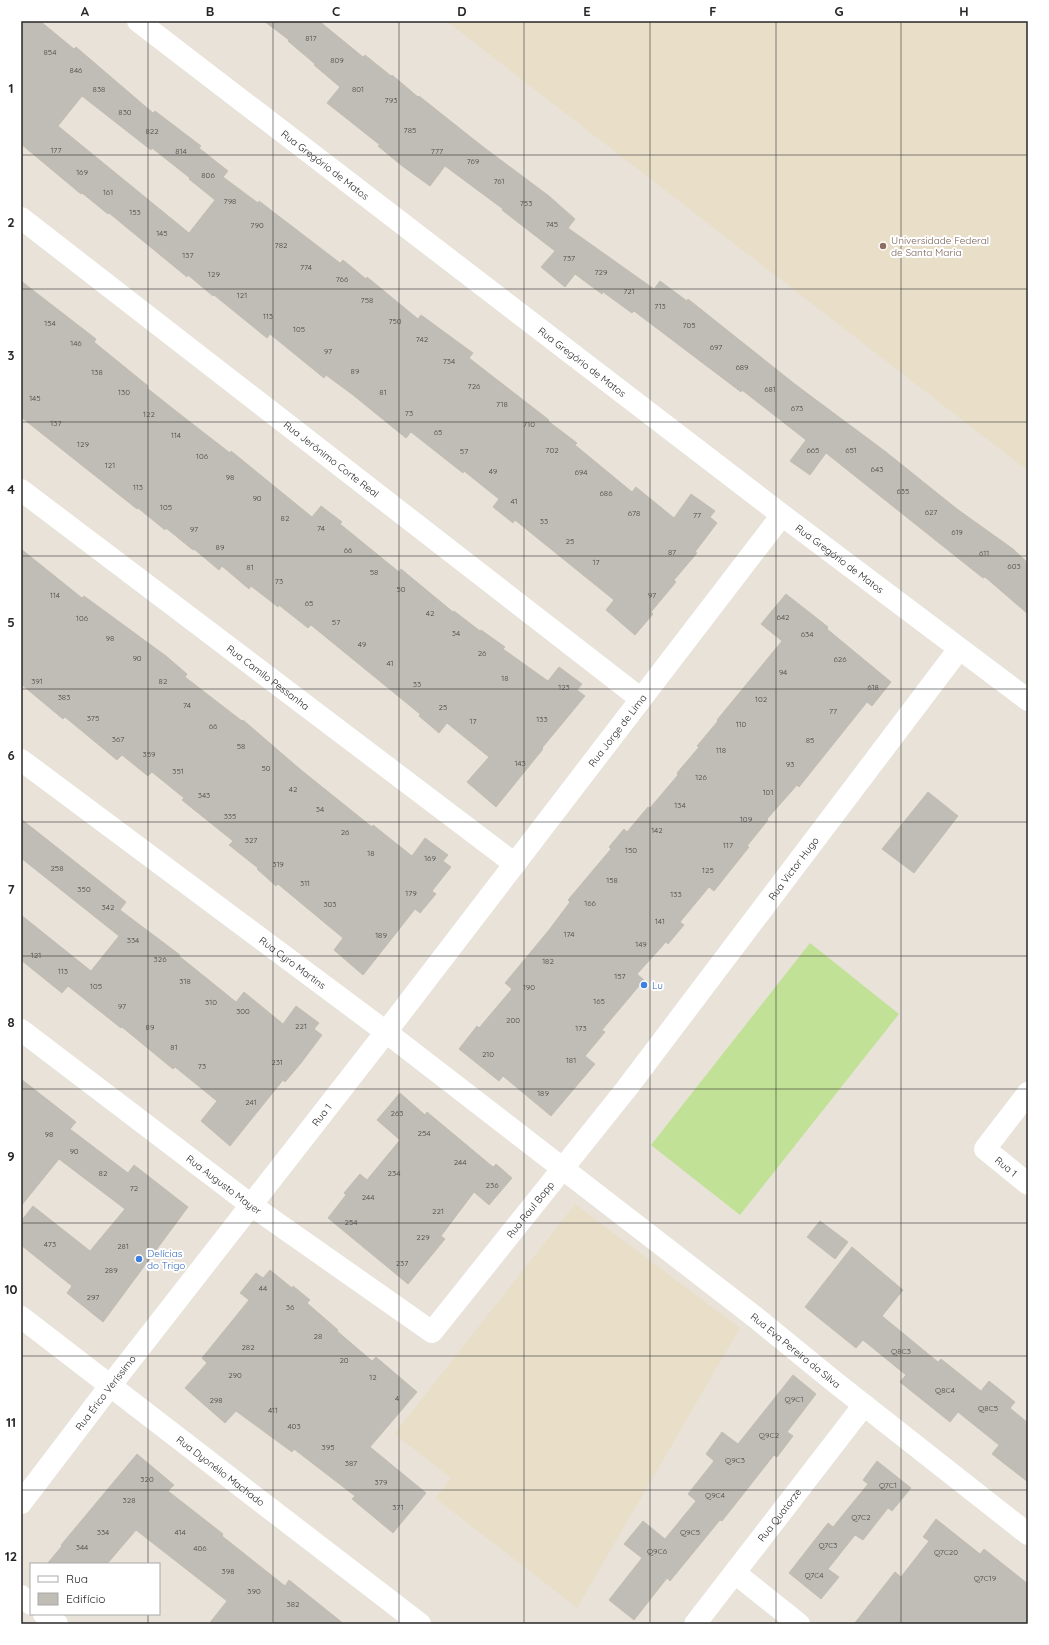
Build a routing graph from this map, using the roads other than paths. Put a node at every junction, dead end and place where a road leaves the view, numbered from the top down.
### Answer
1 (138, 21) edge
2 (21, 218) edge
3 (21, 490) edge
4 (782, 515) junction
5 (959, 649) junction
6 (641, 699) junction
7 (1028, 700) edge
8 (21, 760) edge
9 (514, 864) junction
10 (451, 946) joint
11 (21, 1030) edge
12 (386, 1032) junction
13 (628, 1088) joint
14 (1028, 1093) edge
15 (562, 1169) junction
16 (1028, 1184) edge
17 (251, 1205) junction
18 (191, 1282) joint
19 (21, 1317) edge
20 (432, 1332) joint
21 (110, 1386) junction
22 (864, 1405) junction
23 (21, 1503) edge
24 (1028, 1534) edge
25 (735, 1573) junction
26 (21, 1596) edge
27 (30, 1603) edge
28 (45, 1615) edge
29 (57, 1624) edge
30 (420, 1624) edge
31 (695, 1624) edge
32 (799, 1624) edge

1 - 4 street, Rua Gregório de Matos
2 - 6 street, Rua Jerônimo Corte Real
3 - 9 street, Rua Camilo Pessanha
4 - 5 street, Rua Gregório de Matos
4 - 6 street, Rua Jorge de Lima
5 - 7 street, Rua Gregório de Matos
5 - 13 street, Rua Victor Hugo
6 - 9 street, Rua Jorge de Lima
8 - 12 street, Rua Cyro Martins
9 - 10 street, Rua Jorge de Lima
10 - 12 street, Rua 1
11 - 17 street, Rua Augusto Mayer
12 - 15 street, Rua Cyro Martins
12 - 17 street, Rua 1
13 - 15 street, Rua Raul Bopp
14 - 16 street, Rua 1
15 - 20 street, Rua Raul Bopp
15 - 22 street, Rua Eva Pereira da Silva
17 - 18 street, Rua 1
17 - 20 street, Rua Augusto Mayer
18 - 21 street, Rua Érico Veríssimo
19 - 21 street, Rua Dyonélio Machado
21 - 23 street, Rua Érico Veríssimo
21 - 30 street, Rua Dyonélio Machado
22 - 24 street, Rua Eva Pereira da Silva
22 - 25 street, Rua Quatorze
25 - 31 street, Rua Quatorze
25 - 32 street
26 - 27 street
28 - 29 street

